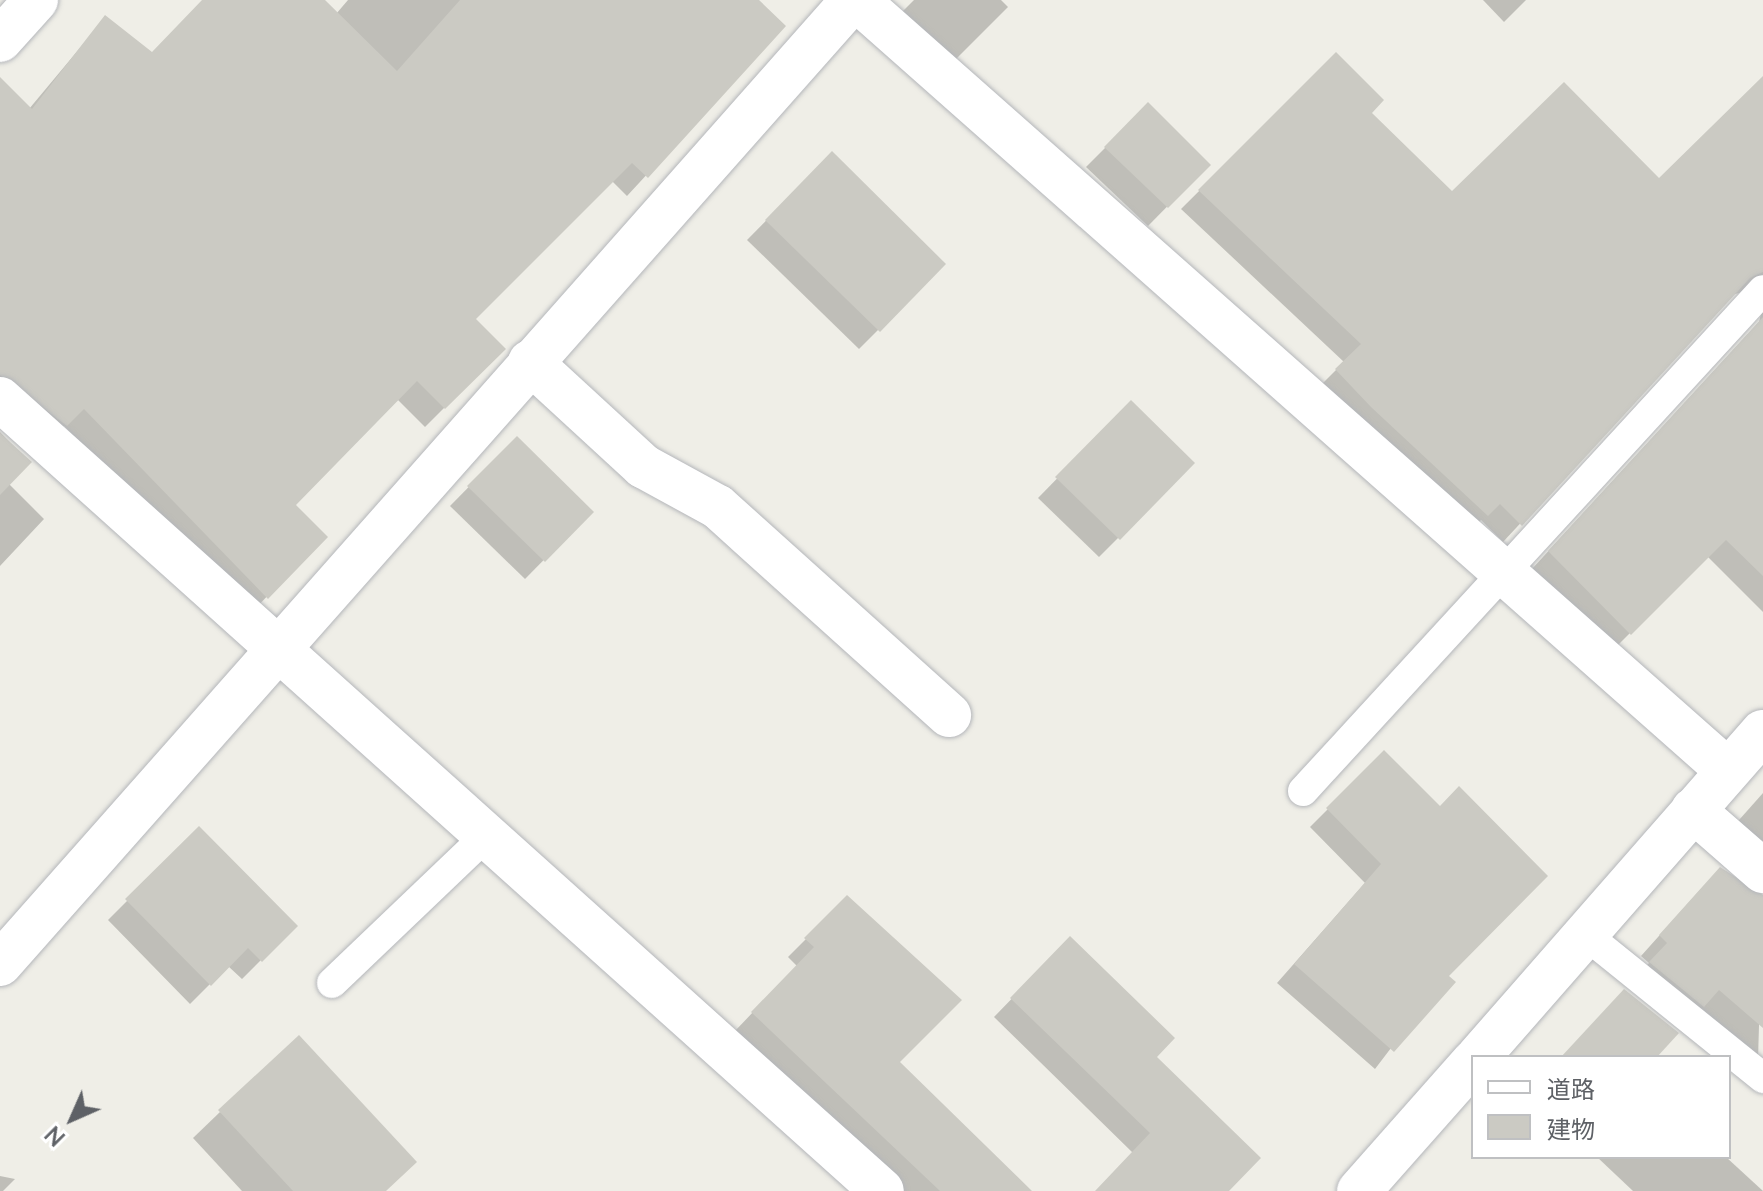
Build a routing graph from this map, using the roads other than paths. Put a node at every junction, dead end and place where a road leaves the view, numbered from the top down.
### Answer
1 (855, 0) edge
2 (1763, 290) edge
3 (530, 362) junction
4 (0, 399) edge
5 (1503, 572) junction
6 (276, 646) junction
7 (949, 715) dead end
8 (1763, 732) edge
9 (1728, 771) junction
10 (1303, 791) dead end
11 (1693, 810) junction
12 (487, 835) junction
13 (1763, 871) edge
14 (1586, 935) junction
15 (0, 964) edge
16 (332, 983) dead end
17 (1480, 1055) edge
18 (1471, 1064) edge
19 (1763, 1078) edge
20 (882, 1191) edge
21 (1359, 1191) edge

1 - 3 street
1 - 5 street
2 - 5 lane
3 - 6 street
3 - 7 street
4 - 6 street
5 - 9 street
5 - 10 lane
6 - 12 street
6 - 15 street
8 - 9 street
9 - 11 street
11 - 13 street
11 - 14 street
12 - 16 lane
12 - 20 street
14 - 17 street
14 - 19 lane
18 - 21 street

